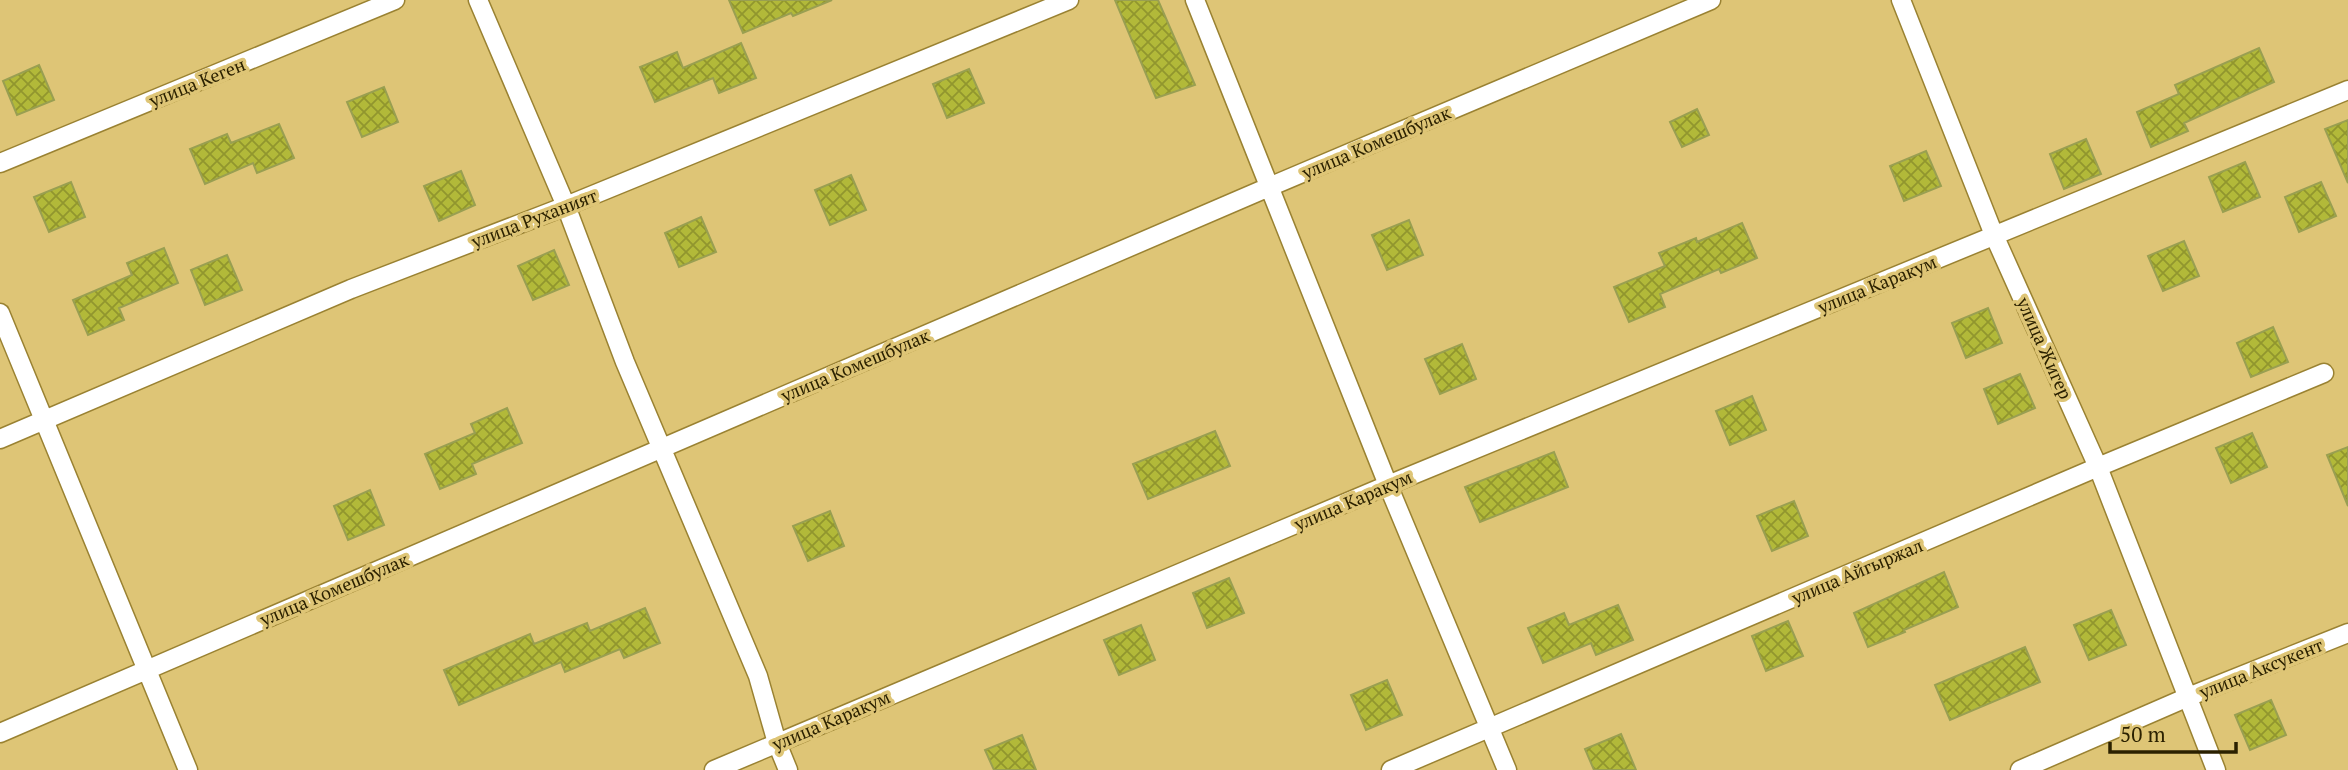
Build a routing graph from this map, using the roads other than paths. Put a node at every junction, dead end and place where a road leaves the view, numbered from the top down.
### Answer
1 (395, 0) edge
2 (478, 0) edge
3 (1069, 0) edge
4 (1195, 0) edge
5 (1712, 0) edge
6 (1901, 0) edge
7 (2348, 90) edge
8 (0, 163) edge
9 (1269, 187) junction
10 (566, 206) junction
11 (1994, 235) junction
12 (0, 313) edge
13 (2324, 373) dead end
14 (45, 420) junction
15 (0, 439) edge
16 (662, 449) junction
17 (2098, 467) junction
18 (1388, 485) junction
19 (2348, 633) edge
20 (147, 669) junction
21 (2188, 697) junction
22 (1490, 729) junction
23 (0, 733) edge
24 (777, 743) junction
25 (188, 770) edge
26 (714, 770) edge
27 (788, 770) edge
28 (1391, 770) edge
29 (1507, 770) edge
30 (2020, 770) edge
31 (2216, 770) edge

1 - 8 street, улица Кеген
2 - 10 street
3 - 10 street, улица Руханият
4 - 9 street
5 - 9 street, улица Комешбулак
6 - 11 street, улица Жигер
7 - 11 street, улица Каракум
9 - 16 street, улица Комешбулак
9 - 18 street
10 - 14 street, улица Руханият
10 - 16 street
11 - 17 street, улица Жигер
11 - 18 street, улица Каракум
12 - 14 street
13 - 17 street, улица Айгыржал
14 - 15 street, улица Руханият
14 - 20 street
16 - 20 street, улица Комешбулак
16 - 24 street
17 - 21 street, улица Жигер
17 - 22 street, улица Айгыржал
18 - 22 street
18 - 24 street, улица Каракум
19 - 21 street, улица Аксукент
20 - 23 street, улица Комешбулак
20 - 25 street
21 - 30 street, улица Аксукент
21 - 31 street, улица Жигер
22 - 28 street, улица Айгыржал
22 - 29 street
24 - 26 street, улица Каракум
24 - 27 street

